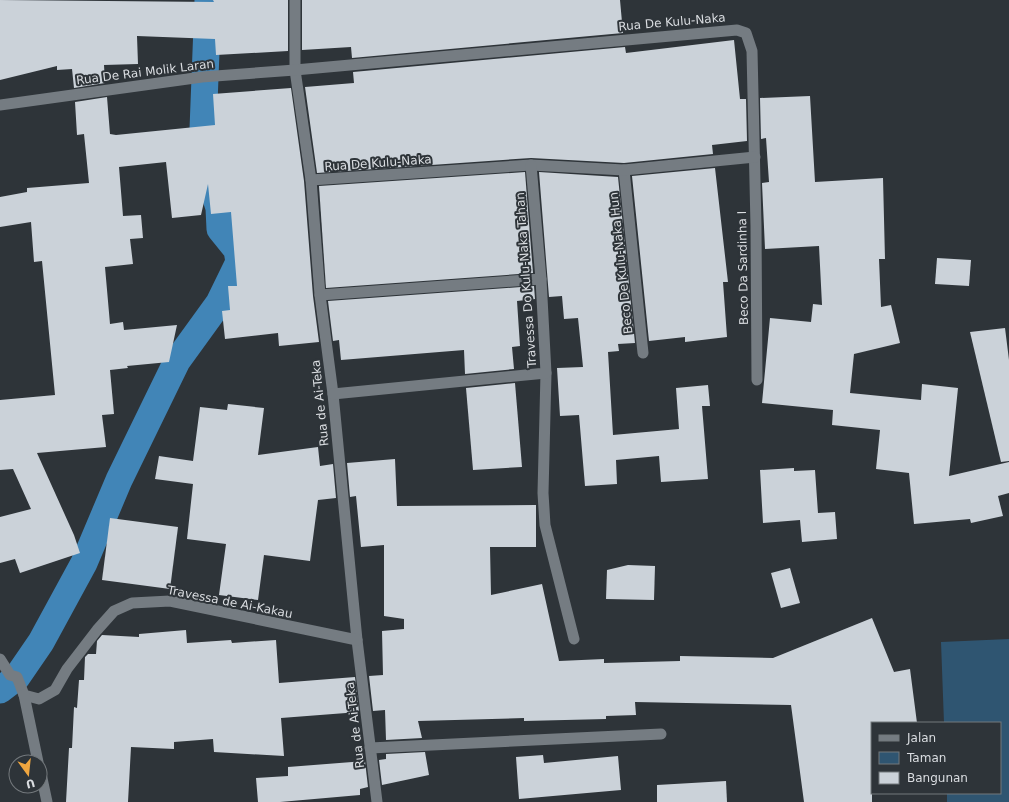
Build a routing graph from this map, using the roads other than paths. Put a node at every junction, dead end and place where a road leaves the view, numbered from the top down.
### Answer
1 (295, 0) edge
2 (295, 70) junction
3 (0, 105) edge
4 (755, 157) junction
5 (531, 165) junction
6 (624, 170) junction
7 (311, 180) junction
8 (541, 279) junction
9 (320, 295) junction
10 (643, 353) dead end
11 (546, 373) junction
12 (757, 380) dead end
13 (333, 394) junction
14 (574, 639) dead end
15 (358, 640) junction
16 (0, 660) edge
17 (24, 695) junction
18 (661, 734) dead end
19 (370, 748) junction
20 (36, 754) edge
21 (377, 802) edge

1 - 2 street, Rua de Ai-Teka
2 - 3 street, Rua De Rai Molik Laran
2 - 4 street, Rua De Kulu-Naka
2 - 7 street, Rua de Ai-Teka
4 - 6 street, Rua De Kulu-Naka
4 - 12 street, Beco Da Sardinha I
5 - 6 street, Rua De Kulu-Naka
5 - 7 street, Rua De Kulu-Naka
5 - 8 street, Travessa Do Kulu-Naka Tahan
6 - 10 street, Beco De Kulu-Naka Hun
7 - 9 street, Rua de Ai-Teka
8 - 9 street
8 - 11 street, Travessa Do Kulu-Naka Tahan
9 - 13 street, Rua de Ai-Teka
11 - 13 street, Travessa Do Kulu-Naka Tahan
11 - 14 street
13 - 15 street, Rua de Ai-Teka
15 - 17 street, Travessa de Ai-Kakau
15 - 19 street, Rua de Ai-Teka
16 - 17 street
17 - 20 street
18 - 19 street
19 - 21 street, Rua de Ai-Teka

